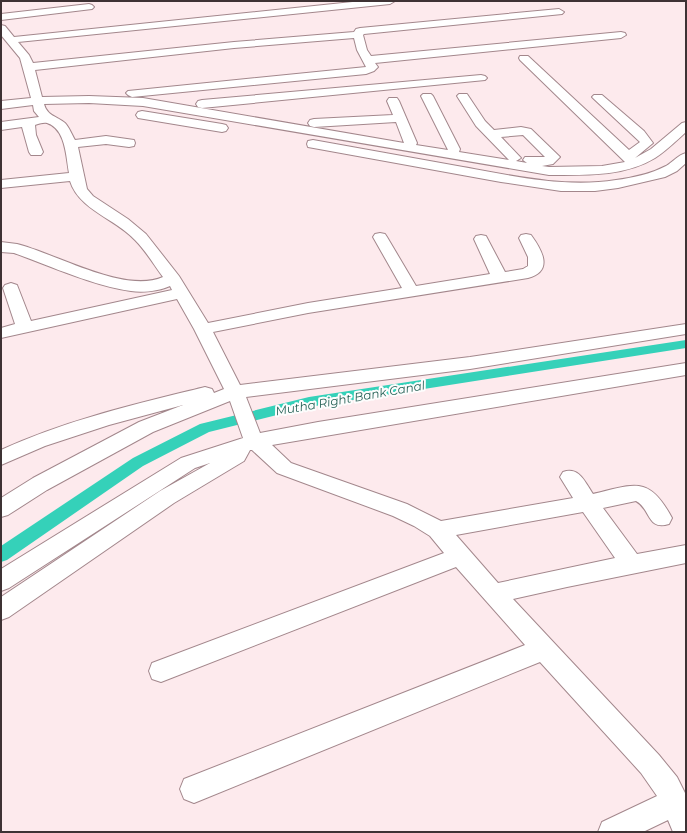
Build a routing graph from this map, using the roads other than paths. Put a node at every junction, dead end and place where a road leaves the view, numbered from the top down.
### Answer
1 (390, 1) edge
2 (89, 7) dead end
3 (559, 12) dead end
4 (303, 15) dead end
5 (1, 17) edge
6 (1, 28) edge
7 (358, 34) junction
8 (621, 35) dead end
9 (13, 43) junction
10 (137, 45) dead end
11 (524, 58) dead end
12 (368, 60) junction
13 (27, 62) junction
14 (481, 78) dead end
15 (427, 96) dead end
16 (463, 96) dead end
17 (598, 97) dead end
18 (78, 99) junction
19 (1, 100) edge
20 (393, 101) dead end
21 (1, 105) edge
22 (40, 106) junction
23 (177, 106) junction
24 (1, 115) edge
25 (401, 118) junction
26 (28, 122) junction
27 (283, 125) junction
28 (1, 126) edge
29 (686, 126) edge
30 (492, 134) junction
31 (129, 143) dead end
32 (411, 143) junction
33 (71, 144) junction
34 (393, 144) junction
35 (454, 149) junction
36 (36, 152) dead end
37 (488, 156) junction
38 (686, 157) edge
39 (471, 158) junction
40 (514, 158) junction
41 (631, 160) junction
42 (76, 176) junction
43 (1, 184) edge
44 (380, 237) dead end
45 (526, 238) dead end
46 (481, 239) dead end
47 (1, 247) edge
48 (500, 278) junction
49 (174, 279) junction
50 (11, 288) dead end
51 (412, 292) junction
52 (182, 293) junction
53 (25, 328) junction
54 (203, 329) junction
55 (686, 329) edge
56 (1, 333) edge
57 (686, 369) edge
58 (235, 393) junction
59 (250, 441) junction
60 (1, 458) edge
61 (570, 477) dead end
62 (590, 503) junction
63 (1, 509) edge
64 (661, 518) dead end
65 (438, 530) junction
66 (686, 554) edge
67 (460, 556) junction
68 (632, 565) junction
69 (1, 581) edge
70 (493, 594) junction
71 (1, 610) edge
72 (544, 649) junction
73 (161, 671) dead end
74 (194, 789) dead end
75 (683, 820) edge
76 (612, 832) edge

1 - 9 street
2 - 5 street
3 - 7 street
4 - 9 street
6 - 9 street
7 - 12 street
7 - 13 street
8 - 12 street
9 - 13 street
10 - 13 street
11 - 41 street
12 - 18 street
13 - 22 street
14 - 23 street
15 - 35 street
16 - 30 street
17 - 41 street
18 - 22 street
18 - 23 street
19 - 22 street
20 - 25 street
21 - 22 street
22 - 24 street
22 - 26 street
22 - 33 street
22 - 38 street
23 - 27 street
25 - 27 street
25 - 32 street
26 - 28 street
26 - 36 street
27 - 34 street
29 - 41 street
30 - 40 street
30 - 40 street
31 - 33 street
32 - 34 street
32 - 35 street
33 - 42 street
34 - 39 street
35 - 37 street
37 - 39 street
37 - 40 street
39 - 41 street
42 - 43 street
42 - 49 street
44 - 51 street
45 - 48 street
46 - 48 street
47 - 49 street
48 - 51 street
49 - 52 street
50 - 53 street
51 - 54 street
52 - 53 street
52 - 54 street
53 - 56 street
54 - 58 street
55 - 58 street
57 - 59 street
58 - 59 street
58 - 60 street
58 - 63 street
59 - 65 street
59 - 69 street
59 - 71 street
61 - 62 street
62 - 64 street
62 - 65 street
62 - 68 street
65 - 67 street
66 - 68 street
67 - 70 street
67 - 73 street
68 - 70 street
70 - 72 street
72 - 74 street
72 - 75 street
75 - 76 street

